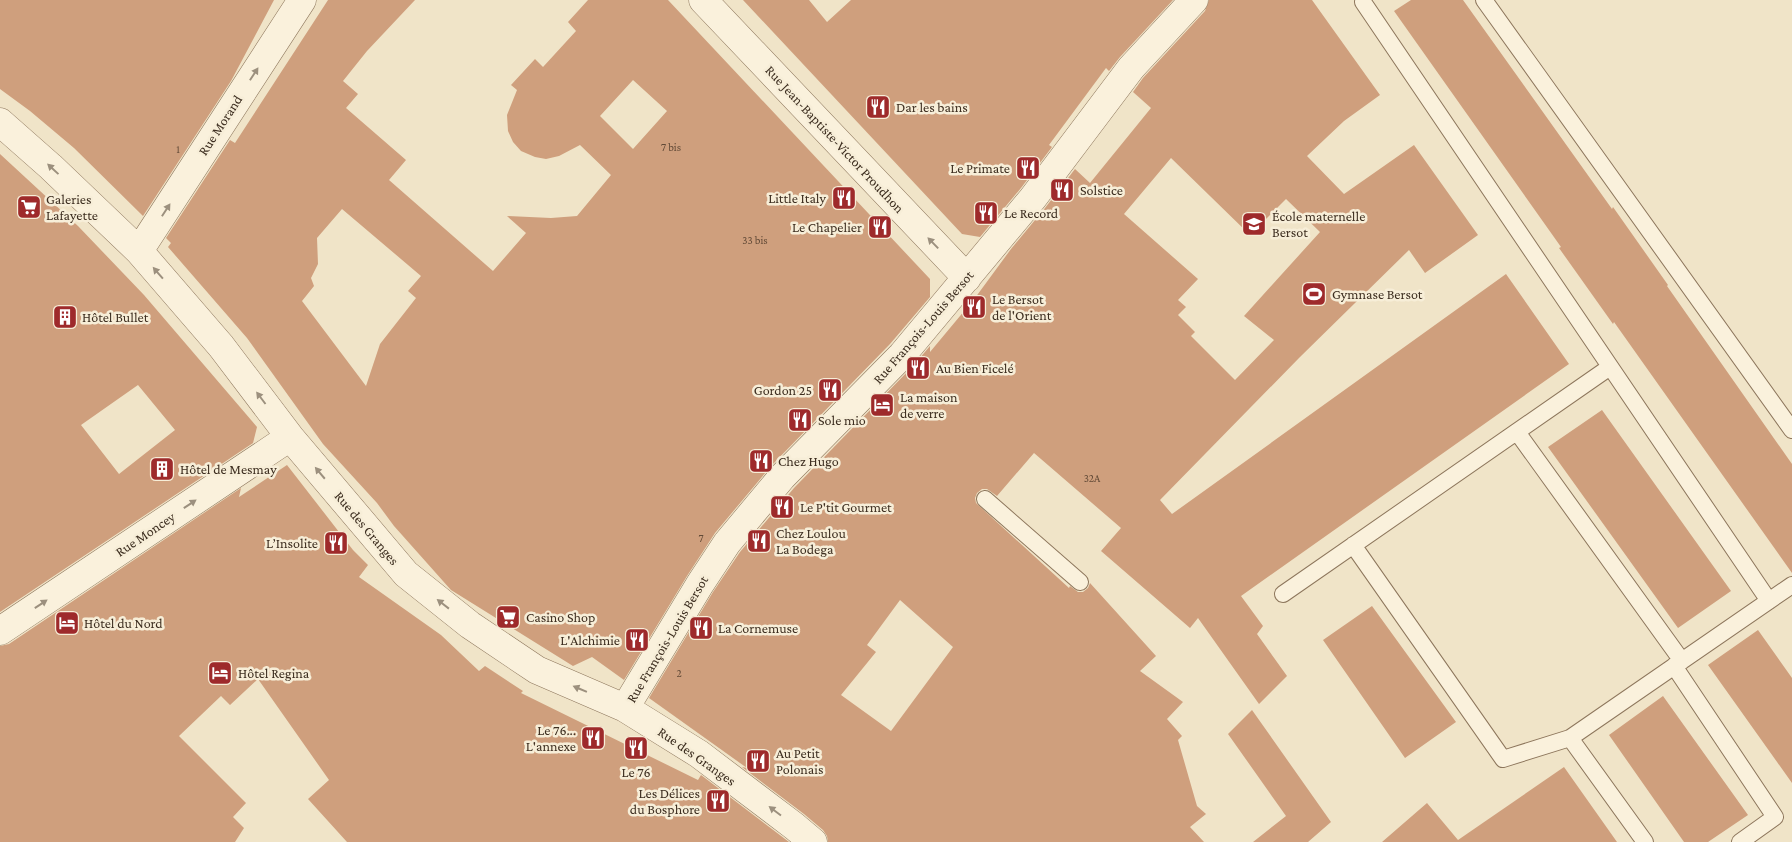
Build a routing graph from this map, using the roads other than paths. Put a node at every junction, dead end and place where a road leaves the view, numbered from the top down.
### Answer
1 (302, 0) edge
2 (703, 0) edge
3 (1194, 0) edge
4 (1484, 0) edge
5 (1363, 1) edge
6 (0, 122) edge
7 (139, 251) junction
8 (967, 278) junction
9 (1610, 367) junction
10 (1792, 430) edge
11 (1517, 432) junction
12 (290, 437) junction
13 (985, 499) dead end
14 (1353, 545) junction
15 (1080, 582) dead end
16 (1792, 585) edge
17 (1283, 594) dead end
18 (1769, 601) junction
19 (0, 631) edge
20 (1678, 663) junction
21 (625, 708) junction
22 (1570, 738) junction
23 (812, 842) edge
24 (1645, 842) edge
25 (1740, 842) edge

7 -> 1 street, Rue Morand
8 -> 2 street, Rue Jean-Baptiste-Victor Proudhon
3 - 8 street, Rue François-Louis Bersot
4 - 10 lane
5 - 9 lane
7 -> 6 street, Rue des Granges
12 -> 7 street, Rue des Granges
8 - 21 street, Rue François-Louis Bersot
9 - 11 lane
9 - 18 lane
11 - 14 lane
11 - 20 lane
19 -> 12 street, Rue Moncey
21 -> 12 street, Rue des Granges
13 - 15 lane
14 - 17 lane
14 - 22 lane
16 - 18 lane
18 - 20 lane
20 - 22 lane
20 - 25 lane
23 -> 21 street, Rue des Granges
22 - 24 lane

